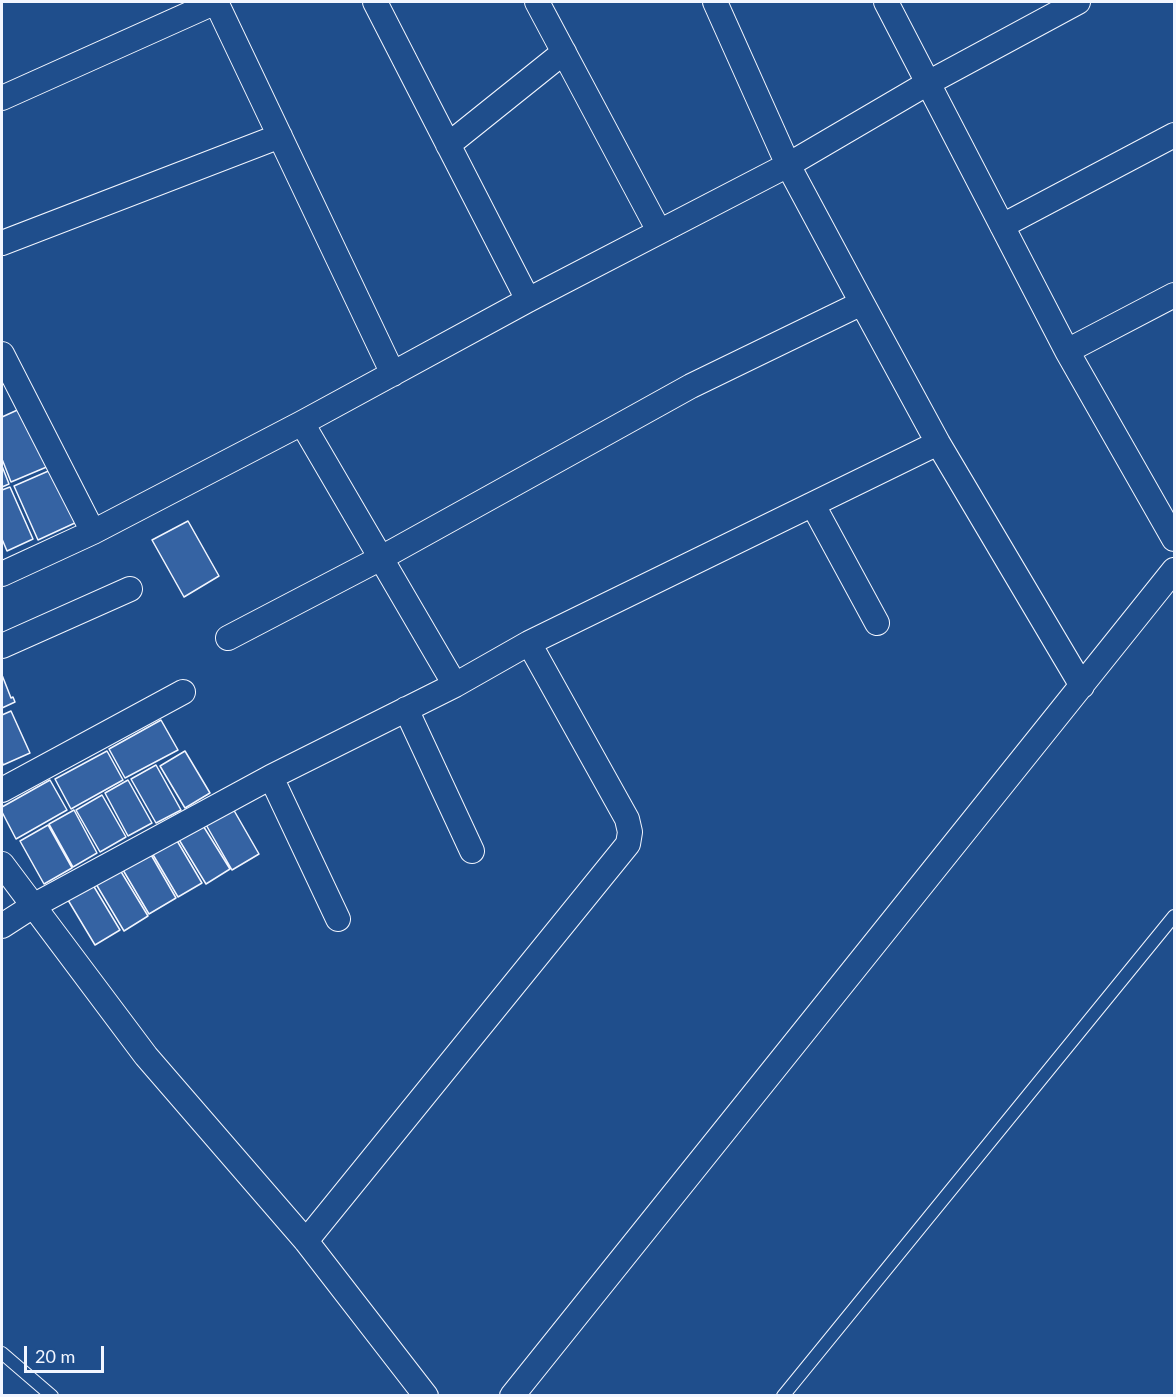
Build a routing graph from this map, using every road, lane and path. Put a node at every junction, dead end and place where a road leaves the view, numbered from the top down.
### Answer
1 (216, 2) edge
2 (375, 2) edge
3 (537, 2) edge
4 (715, 2) edge
5 (886, 2) edge
6 (1078, 2) edge
7 (564, 52) junction
8 (928, 83) junction
9 (2, 98) edge
10 (1174, 135) edge
11 (280, 136) junction
12 (448, 145) junction
13 (788, 165) junction
14 (1002, 226) junction
15 (659, 231) junction
16 (2, 243) edge
17 (1174, 295) edge
18 (528, 300) junction
19 (862, 303) junction
20 (1067, 351) junction
21 (2, 354) edge
22 (393, 374) junction
23 (10, 394) edge
24 (302, 423) junction
25 (938, 443) junction
26 (813, 505) junction
27 (93, 532) junction
28 (1174, 539) edge
29 (381, 558) junction
30 (1174, 570) edge
31 (2, 574) edge
32 (130, 589) dead end
33 (877, 623) dead end
34 (228, 638) dead end
35 (529, 643) junction
36 (2, 646) edge
37 (455, 685) junction
38 (1082, 686) junction
39 (183, 692) dead end
40 (406, 709) junction
41 (271, 777) junction
42 (2, 790) edge
43 (472, 851) dead end
44 (2, 864) edge
45 (33, 906) junction
46 (1174, 916) edge
47 (338, 919) dead end
48 (2, 926) edge
49 (306, 1241) junction
50 (2, 1353) edge
51 (51, 1395) edge
52 (426, 1395) edge
53 (512, 1395) edge
54 (783, 1395) edge

1 - 9 street
1 - 11 street
2 - 12 street
3 - 7 street
4 - 13 street
5 - 8 street
6 - 8 street
7 - 12 street
7 - 15 street
8 - 13 street
8 - 14 street
10 - 14 street
11 - 16 street
11 - 22 street
12 - 18 street
13 - 15 street
13 - 19 street
14 - 20 street
15 - 18 street
17 - 20 street
18 - 22 street
19 - 25 street
19 - 29 street
20 - 28 street
21 - 23 street
22 - 24 street
23 - 27 street
24 - 27 street
24 - 29 street
25 - 26 street
25 - 38 street
26 - 33 street
26 - 35 street
27 - 31 street
29 - 34 street
29 - 37 street
30 - 38 street
32 - 36 street
35 - 37 street
35 - 49 street
37 - 40 street
38 - 53 street
39 - 42 street
40 - 41 street
40 - 43 street
41 - 45 street
41 - 47 street
44 - 45 street
45 - 48 street
45 - 49 street
46 - 54 lane
49 - 52 street
50 - 51 lane

